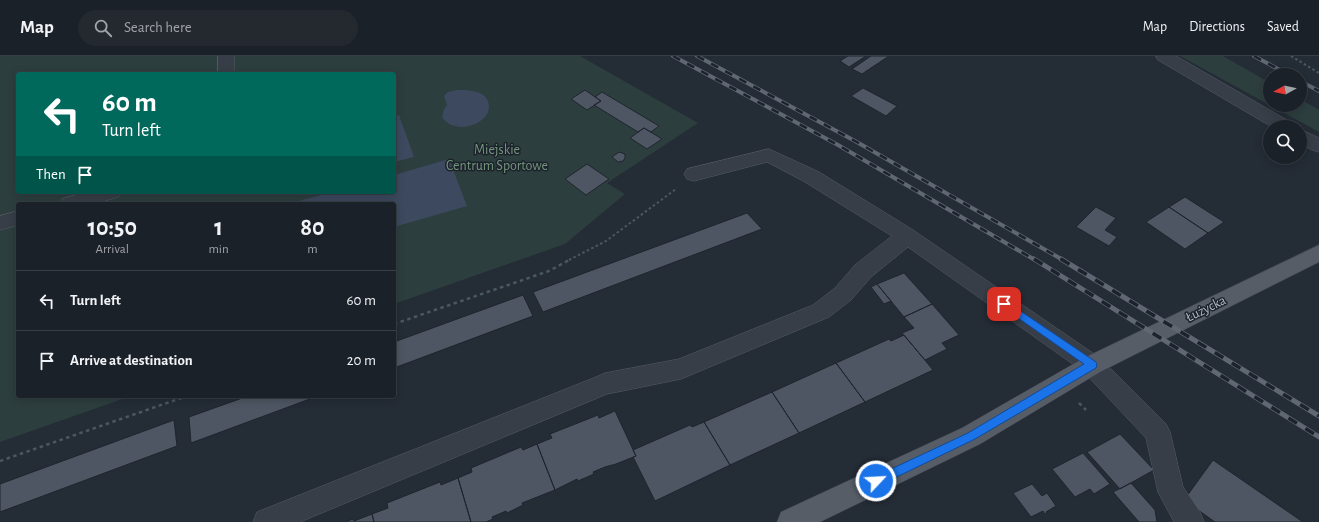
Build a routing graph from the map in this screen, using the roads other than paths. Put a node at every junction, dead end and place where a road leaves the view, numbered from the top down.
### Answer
1 (226, 56) edge
2 (1164, 56) edge
3 (226, 72) edge
4 (1274, 120) edge
5 (1307, 139) edge
6 (1319, 146) edge
7 (694, 174) road end
8 (103, 194) edge
9 (76, 202) edge
10 (16, 219) edge
11 (0, 223) edge
12 (906, 235) junction
13 (1319, 253) edge
14 (1092, 365) junction
15 (267, 522) edge
16 (790, 522) edge
17 (1190, 522) edge

1 - 3 street
2 - 4 street
5 - 6 street
7 - 12 street
8 - 9 street
10 - 11 street
12 - 14 street
12 - 15 street
13 - 14 main road, Łużycka
14 - 16 main road, Łużycka
14 - 17 street

